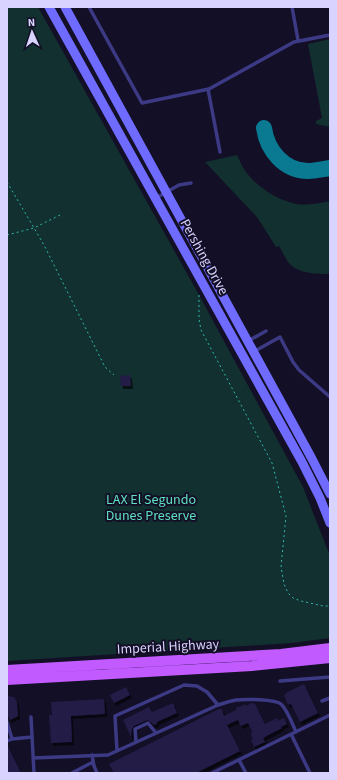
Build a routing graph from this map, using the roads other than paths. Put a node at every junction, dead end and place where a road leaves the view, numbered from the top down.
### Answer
1 (50, 7) edge
2 (65, 7) edge
3 (89, 7) edge
4 (292, 7) edge
5 (330, 35) edge
6 (298, 40) junction
7 (208, 89) junction
8 (220, 152) dead end
9 (191, 183) dead end
10 (167, 192) junction
11 (155, 198) junction
12 (266, 331) dead end
13 (248, 341) junction
14 (254, 352) junction
15 (330, 398) edge
16 (330, 494) edge
17 (330, 523) edge
18 (330, 648) edge
19 (330, 658) edge
20 (7, 670) edge
21 (330, 677) edge
22 (7, 680) edge
23 (280, 680) dead end
24 (330, 698) edge
25 (322, 701) dead end
26 (218, 705) junction
27 (330, 715) edge
28 (31, 718) dead end
29 (7, 722) edge
30 (296, 732) junction
31 (156, 733) junction
32 (292, 734) junction
33 (32, 737) junction
34 (12, 739) junction
35 (7, 741) edge
36 (136, 742) junction
37 (117, 751) junction
38 (92, 755) junction
39 (33, 758) junction
40 (239, 760) junction
41 (93, 762) junction
42 (34, 773) edge
43 (72, 773) edge
44 (98, 773) edge
45 (212, 773) edge
46 (246, 773) edge
47 (310, 773) edge

1 - 11 main road, Pershing Drive
2 - 10 main road, Pershing Drive
3 - 7 lane
4 - 6 lane
5 - 6 lane
6 - 7 lane
7 - 8 lane
9 - 10 lane
10 - 11 lane
10 - 13 main road, Pershing Drive
11 - 17 main road, Pershing Drive
12 - 13 lane
13 - 14 main road, Pershing Drive
14 - 15 lane
14 - 16 main road, Pershing Drive
18 - 20 main road, Imperial Highway
19 - 22 main road, Imperial Highway
21 - 23 lane
24 - 25 lane
26 - 30 lane
26 - 31 lane
26 - 37 lane
27 - 30 lane
28 - 33 lane
29 - 34 lane
30 - 32 lane
31 - 36 lane
31 - 36 lane
32 - 40 lane
32 - 47 lane
33 - 34 lane
33 - 39 lane
34 - 35 lane
36 - 37 lane
37 - 38 lane
38 - 39 lane
38 - 41 lane
39 - 42 lane
40 - 45 lane
40 - 46 lane
41 - 43 lane
41 - 44 lane

